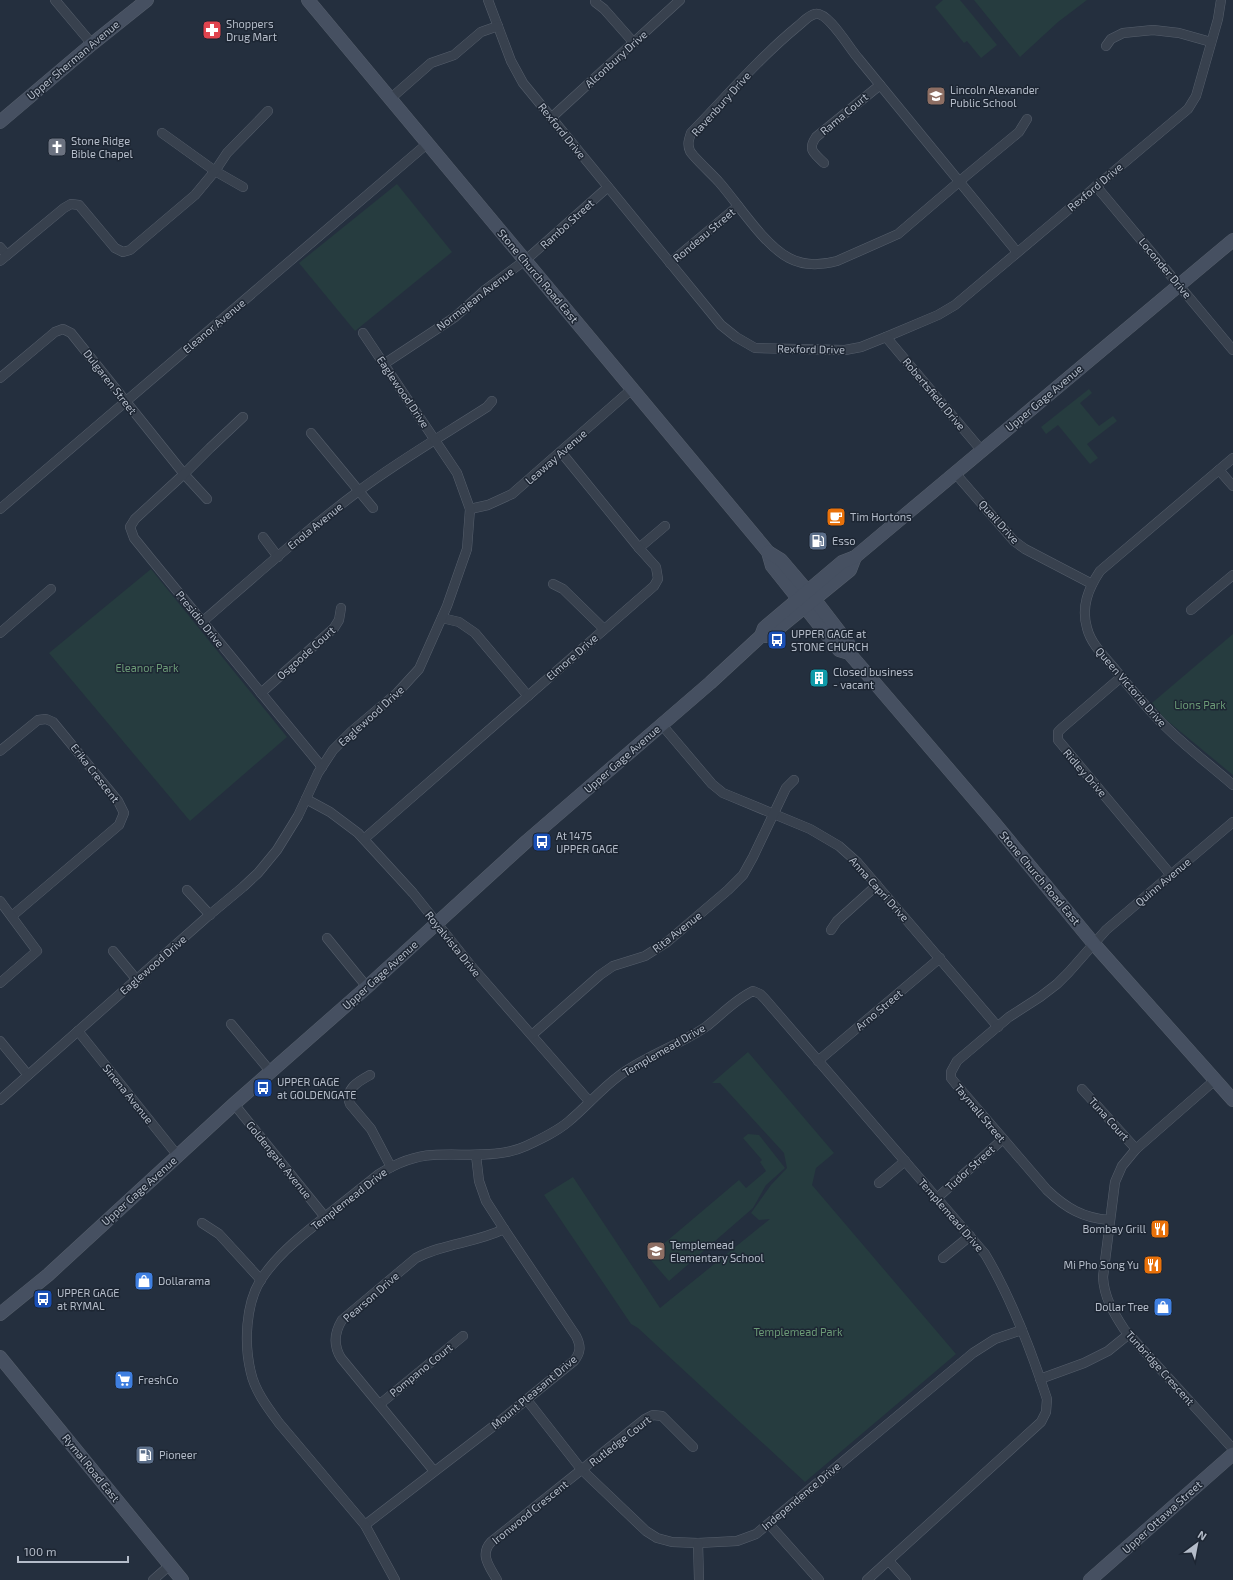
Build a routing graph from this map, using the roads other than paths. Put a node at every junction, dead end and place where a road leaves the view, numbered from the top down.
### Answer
1 (56, 0) edge
2 (147, 0) edge
3 (308, 0) edge
4 (488, 0) edge
5 (680, 0) edge
6 (1221, 0) edge
7 (595, 2) dead end
8 (498, 26) junction
9 (1211, 42) junction
10 (634, 43) junction
11 (92, 44) junction
12 (1106, 46) dead end
13 (880, 85) junction
14 (390, 99) junction
15 (268, 111) dead end
16 (551, 118) junction
17 (1027, 120) dead end
18 (0, 122) edge
19 (162, 133) dead end
20 (428, 143) junction
21 (824, 163) dead end
22 (215, 171) junction
23 (960, 182) junction
24 (1096, 186) junction
25 (243, 187) dead end
26 (608, 187) junction
27 (738, 206) junction
28 (1233, 240) edge
29 (0, 247) edge
30 (1017, 252) junction
31 (3, 258) edge
32 (525, 260) junction
33 (670, 263) junction
34 (1178, 285) junction
35 (363, 333) dead end
36 (886, 337) junction
37 (1233, 350) edge
38 (384, 364) junction
39 (0, 378) edge
40 (632, 389) junction
41 (125, 401) junction
42 (492, 401) dead end
43 (243, 417) dead end
44 (311, 433) dead end
45 (436, 440) junction
46 (982, 451) junction
47 (561, 452) junction
48 (1233, 458) edge
49 (1219, 470) junction
50 (955, 473) junction
51 (184, 474) junction
52 (1233, 486) edge
53 (358, 491) junction
54 (207, 499) dead end
55 (373, 508) dead end
56 (0, 509) edge
57 (470, 509) junction
58 (665, 526) dead end
59 (262, 537) dead end
60 (639, 548) junction
61 (278, 557) junction
62 (1233, 575) edge
63 (553, 584) dead end
64 (1092, 584) junction
65 (51, 589) dead end
66 (806, 599) junction
67 (341, 608) dead end
68 (1191, 610) dead end
69 (442, 618) junction
70 (202, 622) junction
71 (604, 629) junction
72 (0, 633) edge
73 (1120, 678) junction
74 (261, 693) junction
75 (528, 696) junction
76 (662, 725) junction
77 (0, 751) edge
78 (322, 766) junction
79 (794, 780) dead end
80 (1233, 786) edge
81 (306, 800) junction
82 (774, 813) junction
83 (1233, 822) edge
84 (364, 839) junction
85 (1171, 875) junction
86 (877, 885) junction
87 (187, 890) dead end
88 (0, 901) edge
89 (210, 915) junction
90 (12, 916) junction
91 (437, 924) junction
92 (831, 930) dead end
93 (327, 938) dead end
94 (1094, 944) junction
95 (113, 951) dead end
96 (940, 958) junction
97 (137, 980) junction
98 (0, 983) edge
99 (367, 987) junction
100 (231, 1024) dead end
101 (998, 1027) junction
102 (78, 1032) junction
103 (532, 1035) junction
104 (0, 1041) edge
105 (818, 1061) junction
106 (270, 1071) junction
107 (28, 1075) junction
108 (370, 1075) dead end
109 (1215, 1080) junction
110 (1082, 1089) dead end
111 (0, 1100) edge
112 (1233, 1100) edge
113 (589, 1101) junction
114 (234, 1104) junction
115 (1003, 1139) junction
116 (1136, 1149) junction
117 (476, 1154) junction
118 (178, 1156) junction
119 (905, 1161) junction
120 (391, 1167) junction
121 (879, 1182) dead end
122 (937, 1198) junction
123 (325, 1217) junction
124 (1110, 1220) junction
125 (202, 1223) dead end
126 (504, 1229) junction
127 (970, 1236) junction
128 (943, 1258) dead end
129 (261, 1280) junction
130 (0, 1314) edge
131 (1022, 1330) junction
132 (1129, 1334) junction
133 (462, 1336) dead end
134 (0, 1357) edge
135 (1040, 1380) junction
136 (526, 1400) junction
137 (380, 1404) junction
138 (693, 1447) dead end
139 (1233, 1449) edge
140 (1233, 1454) edge
141 (582, 1470) junction
142 (434, 1471) junction
143 (769, 1524) junction
144 (365, 1525) junction
145 (698, 1543) junction
146 (889, 1561) junction
147 (170, 1565) junction
148 (153, 1580) edge
149 (182, 1580) edge
150 (395, 1580) edge
151 (497, 1580) edge
152 (699, 1580) edge
153 (819, 1580) edge
154 (867, 1580) edge
155 (906, 1580) edge
156 (1090, 1580) edge

1 - 11 street
2 - 11 main road, Upper Sherman Avenue
3 - 14 main road, Stone Church Road East
4 - 8 street, Rexford Drive
5 - 10 street, Alconbury Drive
6 - 9 street, Rexford Drive
7 - 10 street
8 - 14 street
8 - 16 street, Rexford Drive
9 - 12 street
9 - 24 street, Rexford Drive
10 - 16 street, Alconbury Drive
11 - 18 main road, Upper Sherman Avenue
13 - 21 street, Rama Court
13 - 23 street, Ravenbury Drive
13 - 27 street, Ravenbury Drive
14 - 20 main road, Stone Church Road East
15 - 22 street
16 - 26 street, Rexford Drive
17 - 23 street
19 - 22 street
20 - 32 main road, Stone Church Road East
20 - 41 street, Eleanor Avenue
22 - 25 street
22 - 31 street
23 - 27 street, Ravenbury Drive
23 - 30 street, Ravenbury Drive
24 - 30 street, Rexford Drive
24 - 34 street, Loconder Drive
26 - 32 street, Rambo Street
26 - 33 street, Rexford Drive
27 - 33 street, Rondeau Street
28 - 34 main road, Upper Gage Avenue
29 - 31 street
30 - 36 street, Rexford Drive
32 - 38 street, Normajean Avenue
32 - 40 main road, Stone Church Road East
33 - 36 street, Rexford Drive
34 - 37 street, Loconder Drive
34 - 46 main road, Upper Gage Avenue
35 - 38 street, Eaglewood Drive
36 - 46 street, Robertsfield Drive
38 - 45 street, Eaglewood Drive
39 - 41 street, Dulgaren Street
40 - 47 street, Leaway Avenue
40 - 66 main road, Stone Church Road East
41 - 51 street, Dulgaren Street
41 - 56 street, Eleanor Avenue
42 - 45 street, Enola Avenue
43 - 51 street
44 - 53 street
45 - 53 street, Enola Avenue
45 - 57 street, Eaglewood Drive
46 - 50 main road, Upper Gage Avenue
47 - 57 street, Leaway Avenue
47 - 60 street, Elmore Drive
48 - 49 street, Queen Victoria Drive
49 - 52 street
49 - 64 street, Queen Victoria Drive
50 - 64 street, Quail Drive
50 - 66 main road, Upper Gage Avenue
51 - 54 street, Dulgaren Street
51 - 70 street, Presidio Drive
53 - 55 street
53 - 61 street, Enola Avenue
57 - 69 street, Eaglewood Drive
58 - 60 street
59 - 61 street
60 - 71 street, Elmore Drive
61 - 70 street, Enola Avenue
62 - 68 street
63 - 71 street
64 - 73 street, Queen Victoria Drive
65 - 72 street
66 - 76 main road, Upper Gage Avenue
66 - 94 main road, Stone Church Road East
67 - 74 street, Osgoode Court
69 - 75 street
69 - 78 street, Eaglewood Drive
70 - 74 street, Presidio Drive
71 - 75 street, Elmore Drive
73 - 80 street, Queen Victoria Drive
73 - 85 street, Ridley Drive
74 - 78 street, Presidio Drive
75 - 84 street, Elmore Drive
76 - 82 street, Anna Capri Drive
76 - 91 main road, Upper Gage Avenue
77 - 90 street, Erika Crescent
78 - 81 street, Eaglewood Drive
79 - 82 street, Rita Avenue
81 - 84 street, Royalvista Drive
81 - 89 street, Eaglewood Drive
82 - 86 street, Anna Capri Drive
82 - 103 street, Rita Avenue
83 - 85 street, Quinn Avenue
84 - 91 street, Royalvista Drive
85 - 94 street, Quinn Avenue
86 - 92 street
86 - 96 street, Anna Capri Drive
87 - 89 street
88 - 90 street
89 - 97 street, Eaglewood Drive
90 - 98 street
91 - 99 main road, Upper Gage Avenue
91 - 103 street, Royalvista Drive
93 - 99 street
94 - 101 street, Taymall Street
94 - 109 main road, Stone Church Road East
95 - 97 street
96 - 101 street, Anna Capri Drive
96 - 105 street, Arno Street
97 - 102 street, Eaglewood Drive
99 - 106 main road, Upper Gage Avenue
100 - 106 street
101 - 115 street, Taymall Street
102 - 107 street, Eaglewood Drive
102 - 118 street, Sinena Avenue
103 - 113 street, Royalvista Drive
104 - 107 street
105 - 113 street, Templemead Drive
105 - 119 street, Templemead Drive
106 - 114 main road, Upper Gage Avenue
107 - 111 street, Eaglewood Drive
108 - 120 street
109 - 112 main road, Stone Church Road East
109 - 116 street, Tunbridge Crescent
110 - 116 street, Tuna Court
113 - 117 street, Templemead Drive
114 - 118 main road, Upper Gage Avenue
114 - 123 street, Goldengate Avenue
115 - 122 street, Tudor Street
115 - 124 street, Taymall Street
116 - 124 street, Tunbridge Crescent
117 - 120 street, Templemead Drive
117 - 126 street, Mount Pleasant Drive
118 - 130 main road, Upper Gage Avenue
119 - 121 street
119 - 122 street, Templemead Drive
120 - 123 street, Templemead Drive
122 - 127 street, Templemead Drive
123 - 129 street, Templemead Drive
124 - 132 street, Tunbridge Crescent
125 - 129 street
126 - 136 street, Mount Pleasant Drive
126 - 137 street, Pearson Drive
127 - 128 street
127 - 131 street, Templemead Drive
129 - 144 street, Templemead Drive
131 - 135 street, Templemead Drive
131 - 143 street, Independence Drive
132 - 135 street
132 - 139 street, Tunbridge Crescent
133 - 137 street, Pompano Court
134 - 147 main road, Rymal Road East
135 - 146 street, Templemead Drive
136 - 141 street, Independence Drive
136 - 142 street, Mount Pleasant Drive
137 - 142 street, Pearson Drive
138 - 141 street, Rutledge Court
140 - 156 main road, Upper Ottawa Street
141 - 145 street, Independence Drive
141 - 151 street, Ironwood Crescent
142 - 144 street, Mount Pleasant Drive
143 - 145 street, Independence Drive
143 - 153 street
144 - 150 street, Templemead Drive
145 - 152 street
146 - 154 street, Templemead Drive
146 - 155 street
147 - 148 street
147 - 149 main road, Rymal Road East

